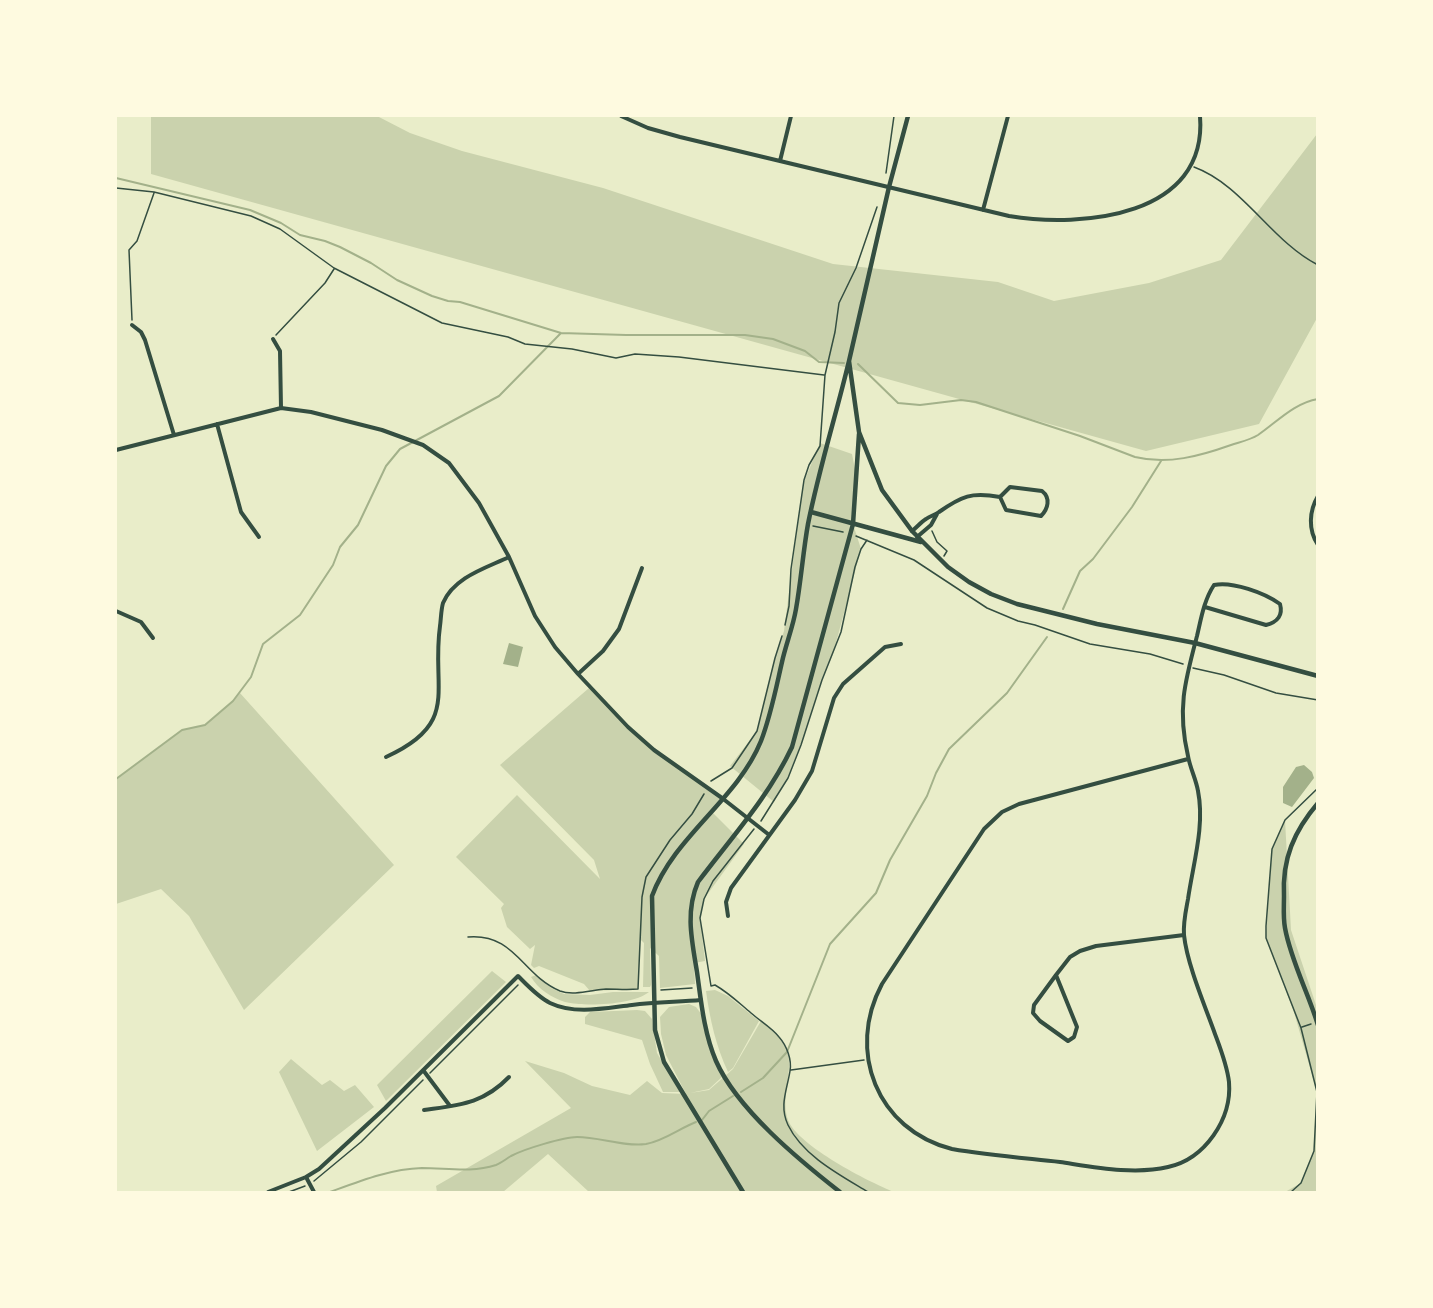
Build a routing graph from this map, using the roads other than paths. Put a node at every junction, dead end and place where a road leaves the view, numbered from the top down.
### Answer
1 (621, 116) edge
2 (791, 116) edge
3 (908, 116) edge
4 (1008, 116) edge
5 (1200, 116) edge
6 (780, 161) junction
7 (886, 186) junction
8 (983, 210) junction
9 (132, 325) road end
10 (273, 339) road end
11 (849, 361) junction
12 (281, 408) junction
13 (217, 424) junction
14 (859, 432) junction
15 (174, 435) junction
16 (116, 450) edge
17 (1317, 496) edge
18 (1000, 497) junction
19 (811, 512) junction
20 (938, 513) junction
21 (853, 524) junction
22 (912, 531) junction
23 (259, 537) dead end
24 (919, 539) junction
25 (1317, 545) edge
26 (509, 556) junction
27 (642, 568) dead end
28 (1205, 607) junction
29 (116, 610) edge
30 (153, 638) dead end
31 (1195, 643) junction
32 (900, 644) dead end
33 (578, 674) junction
34 (1317, 676) edge
35 (386, 757) dead end
36 (1188, 759) junction
37 (722, 798) junction
38 (1317, 804) edge
39 (748, 819) junction
40 (768, 834) junction
41 (728, 916) dead end
42 (1184, 935) junction
43 (1056, 975) junction
44 (701, 1000) junction
45 (654, 1004) junction
46 (1317, 1023) edge
47 (423, 1070) junction
48 (509, 1077) dead end
49 (450, 1106) junction
50 (424, 1110) dead end
51 (306, 1177) junction
52 (268, 1192) edge
53 (314, 1192) edge
54 (743, 1192) edge
55 (840, 1192) edge

1 - 6 street
2 - 6 street
3 - 7 street
4 - 8 street
5 - 8 street
6 - 7 street
7 - 8 street
7 - 11 street
9 - 15 street
10 - 12 street
11 - 14 street
11 - 19 street
12 - 13 street
12 - 26 street
13 - 15 street
13 - 23 street
14 - 21 street
14 - 22 street
15 - 16 street
17 - 25 street
18 - 18 street
18 - 20 street
19 - 21 street
19 - 37 street
20 - 22 street
20 - 24 street
21 - 24 street
21 - 39 street
22 - 24 street
24 - 31 street
26 - 33 street
26 - 35 street
27 - 33 street
28 - 28 street
28 - 31 street
29 - 30 street
31 - 34 street
31 - 36 street
32 - 40 street
33 - 37 street
36 - 42 street
36 - 42 street
37 - 39 street
37 - 45 street
38 - 46 street
39 - 40 street
39 - 44 street
40 - 41 street
42 - 43 street
43 - 43 street
44 - 45 street
44 - 55 street
45 - 47 street
45 - 54 street
47 - 49 street
47 - 51 street
48 - 49 street
49 - 50 street
51 - 52 street
51 - 53 street

